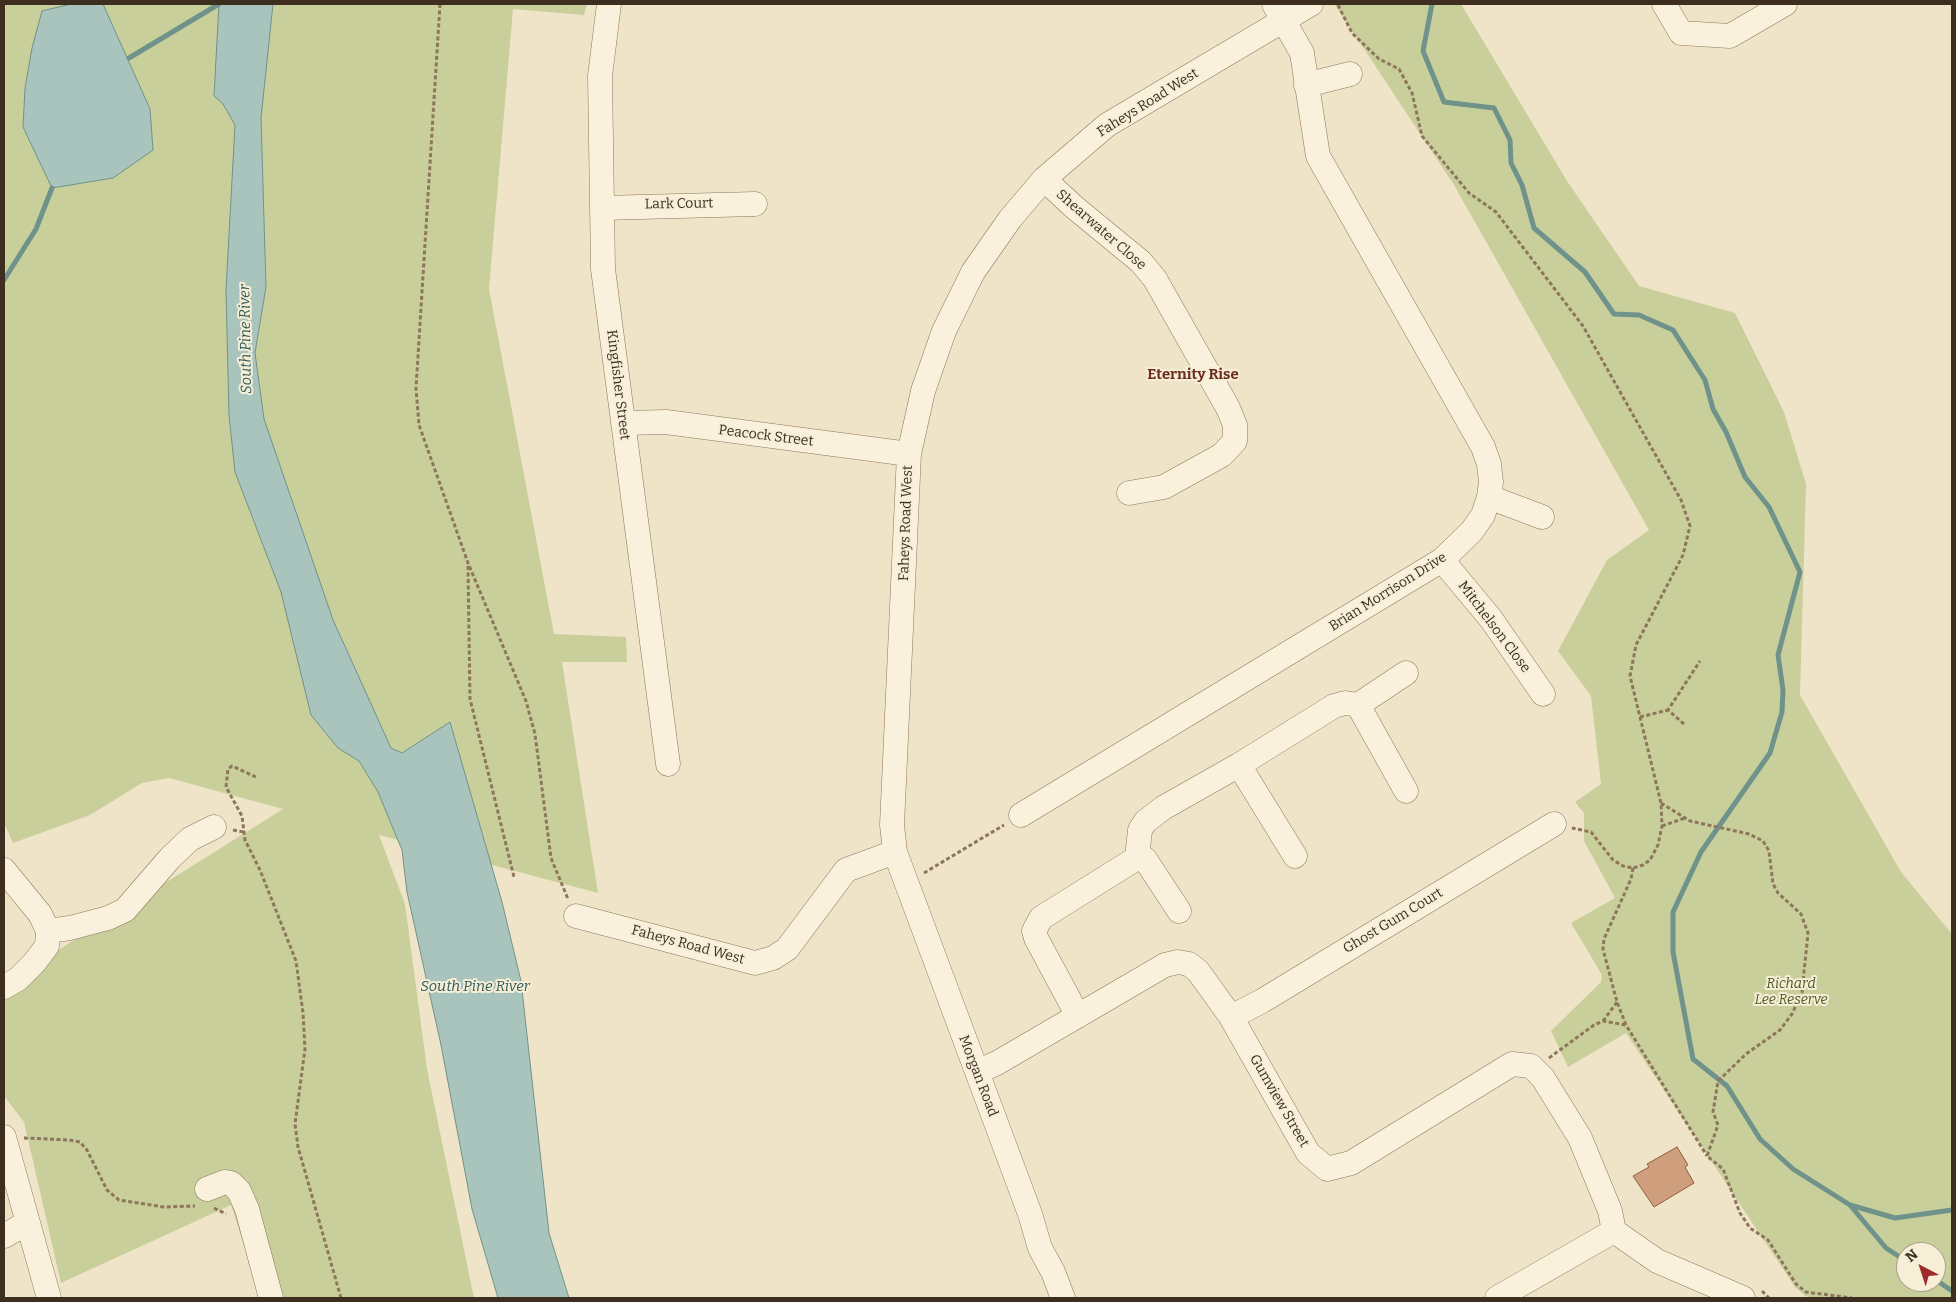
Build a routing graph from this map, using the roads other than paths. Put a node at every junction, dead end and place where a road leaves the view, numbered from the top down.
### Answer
1 (609, 4) edge
2 (1311, 4) edge
3 (1664, 4) edge
4 (1785, 4) edge
5 (1279, 12) edge
6 (1350, 74) dead end
7 (1306, 85) junction
8 (1044, 179) junction
9 (755, 204) dead end
10 (602, 208) junction
11 (623, 423) junction
12 (909, 454) junction
13 (1129, 493) dead end
14 (1489, 497) junction
15 (1542, 517) dead end
16 (1442, 560) junction
17 (1406, 673) dead end
18 (1543, 694) dead end
19 (1358, 705) junction
20 (668, 764) dead end
21 (1239, 765) junction
22 (1406, 791) dead end
23 (1020, 815) road end
24 (1554, 824) road end
25 (214, 827) dead end
26 (895, 852) junction
27 (1295, 856) dead end
28 (1137, 858) junction
29 (4, 870) edge
30 (1178, 911) dead end
31 (576, 916) road end
32 (48, 931) junction
33 (4, 987) edge
34 (1078, 1016) junction
35 (1231, 1017) junction
36 (977, 1072) junction
37 (14, 1138) edge
38 (208, 1201) road end
39 (27, 1223) junction
40 (1614, 1231) junction
41 (4, 1236) edge
42 (49, 1298) edge
43 (271, 1298) edge
44 (1063, 1298) edge
45 (1497, 1298) edge
46 (1743, 1298) edge

1 - 10 street, Kingfisher Street
2 - 5 street, Faheys Road West
3 - 4 street
5 - 7 street, Brian Morrison Drive
5 - 8 street, Faheys Road West
6 - 7 street
7 - 14 street, Brian Morrison Drive
8 - 12 street, Faheys Road West
8 - 13 street, Shearwater Close
9 - 10 street, Lark Court
10 - 11 street, Kingfisher Street
11 - 12 street, Peacock Street
11 - 20 street, Kingfisher Street
12 - 26 street, Faheys Road West
14 - 15 street
14 - 16 street, Brian Morrison Drive
16 - 18 street, Mitchelson Close
16 - 23 street, Brian Morrison Drive
17 - 19 street
19 - 21 street
19 - 22 street
21 - 27 street
21 - 28 street
24 - 35 street, Ghost Gum Court
25 - 32 street
26 - 31 street, Faheys Road West
26 - 36 street, Morgan Road
28 - 30 street
28 - 34 street
29 - 32 street
32 - 33 street
34 - 35 street, Gumview Street
34 - 36 street, Gumview Street
35 - 40 street, Gumview Street
36 - 44 street, Morgan Road
37 - 39 street
38 - 43 street
39 - 41 street
39 - 42 street
40 - 45 street
40 - 46 street

